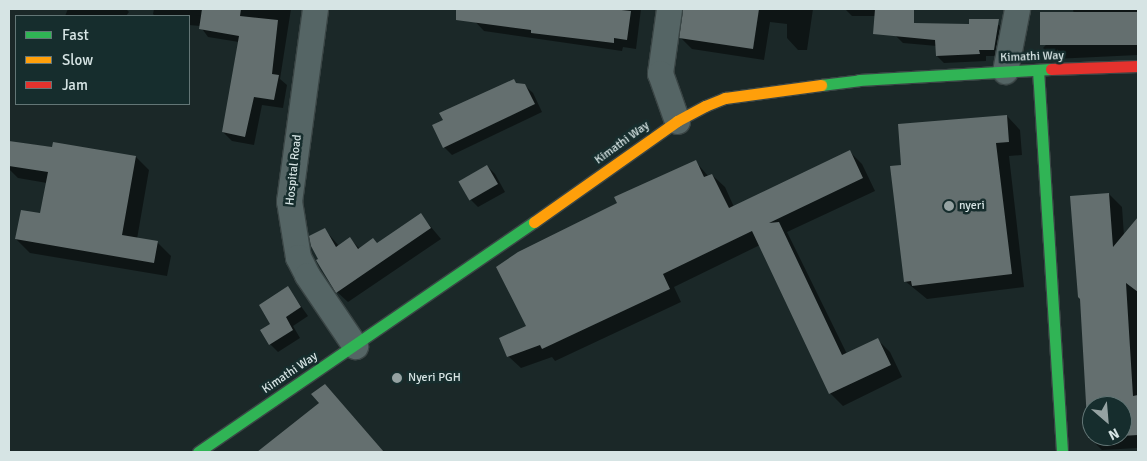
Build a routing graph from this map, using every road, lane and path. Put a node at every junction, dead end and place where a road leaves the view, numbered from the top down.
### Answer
1 (315, 9) edge
2 (669, 9) edge
3 (1017, 9) edge
4 (1138, 66) edge
5 (1038, 70) junction
6 (1005, 71) junction
7 (676, 121) junction
8 (355, 346) junction
9 (198, 452) edge
10 (1062, 452) edge

1 - 8 street, Hospital Road
2 - 7 street
3 - 6 street
4 - 5 street, Kimathi Way
5 - 6 street, Kimathi Way
5 - 10 street
6 - 7 street, Kimathi Way
7 - 8 street, Kimathi Way
8 - 9 street, Kimathi Way

